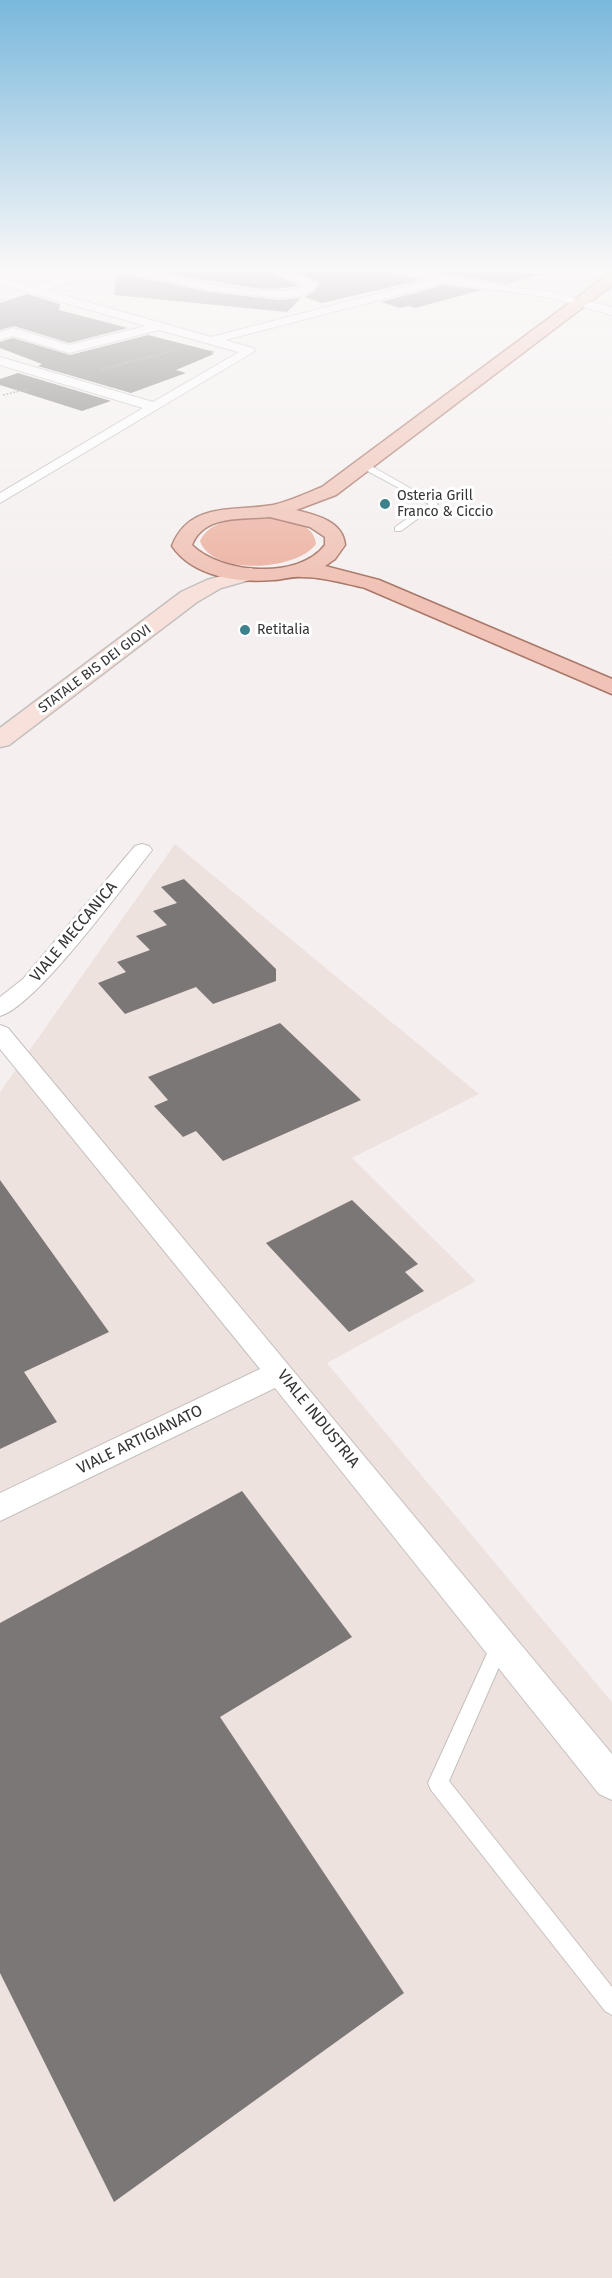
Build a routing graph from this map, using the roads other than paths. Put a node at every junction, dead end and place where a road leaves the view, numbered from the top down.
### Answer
1 (41, 373) edge
2 (211, 373) edge
3 (486, 373) edge
4 (154, 407) junction
5 (363, 465) junction
6 (329, 491) junction
7 (0, 499) edge
8 (269, 511) junction
9 (317, 522) junction
10 (398, 529) dead end
11 (335, 544) junction
12 (201, 564) junction
13 (296, 570) junction
14 (250, 574) junction
15 (372, 584) junction
16 (189, 597) junction
17 (612, 687) edge
18 (60, 695) junction
19 (0, 724) edge
20 (0, 740) edge
21 (142, 850) dead end
22 (0, 1009) edge
23 (0, 1034) edge
24 (11, 1062) edge
25 (280, 1373) junction
26 (0, 1508) edge
27 (500, 1644) junction
28 (612, 1782) edge
29 (612, 2004) edge

1 - 4 street
2 - 4 street
3 - 5 main road
4 - 7 street
5 - 6 main road
5 - 10 lane
6 - 8 main road
6 - 9 main road
8 - 9 main road
8 - 12 main road
9 - 11 main road
11 - 13 main road, STATALE BIS DEI GIOVI
11 - 15 main road
12 - 14 main road, STATALE BIS DEI GIOVI
12 - 16 main road, STATALE BIS DEI GIOVI
13 - 14 main road, STATALE BIS DEI GIOVI
13 - 15 main road
14 - 16 main road, STATALE BIS DEI GIOVI
15 - 17 main road
16 - 18 main road, STATALE BIS DEI GIOVI
18 - 19 main road
18 - 20 main road, STATALE BIS DEI GIOVI
21 - 22 street, VIALE MECCANICA
23 - 24 street, VIALE INDUSTRIA
24 - 25 street, VIALE INDUSTRIA
25 - 26 street, VIALE ARTIGIANATO
25 - 27 street, VIALE INDUSTRIA
27 - 28 street, VIALE INDUSTRIA
27 - 29 lane

